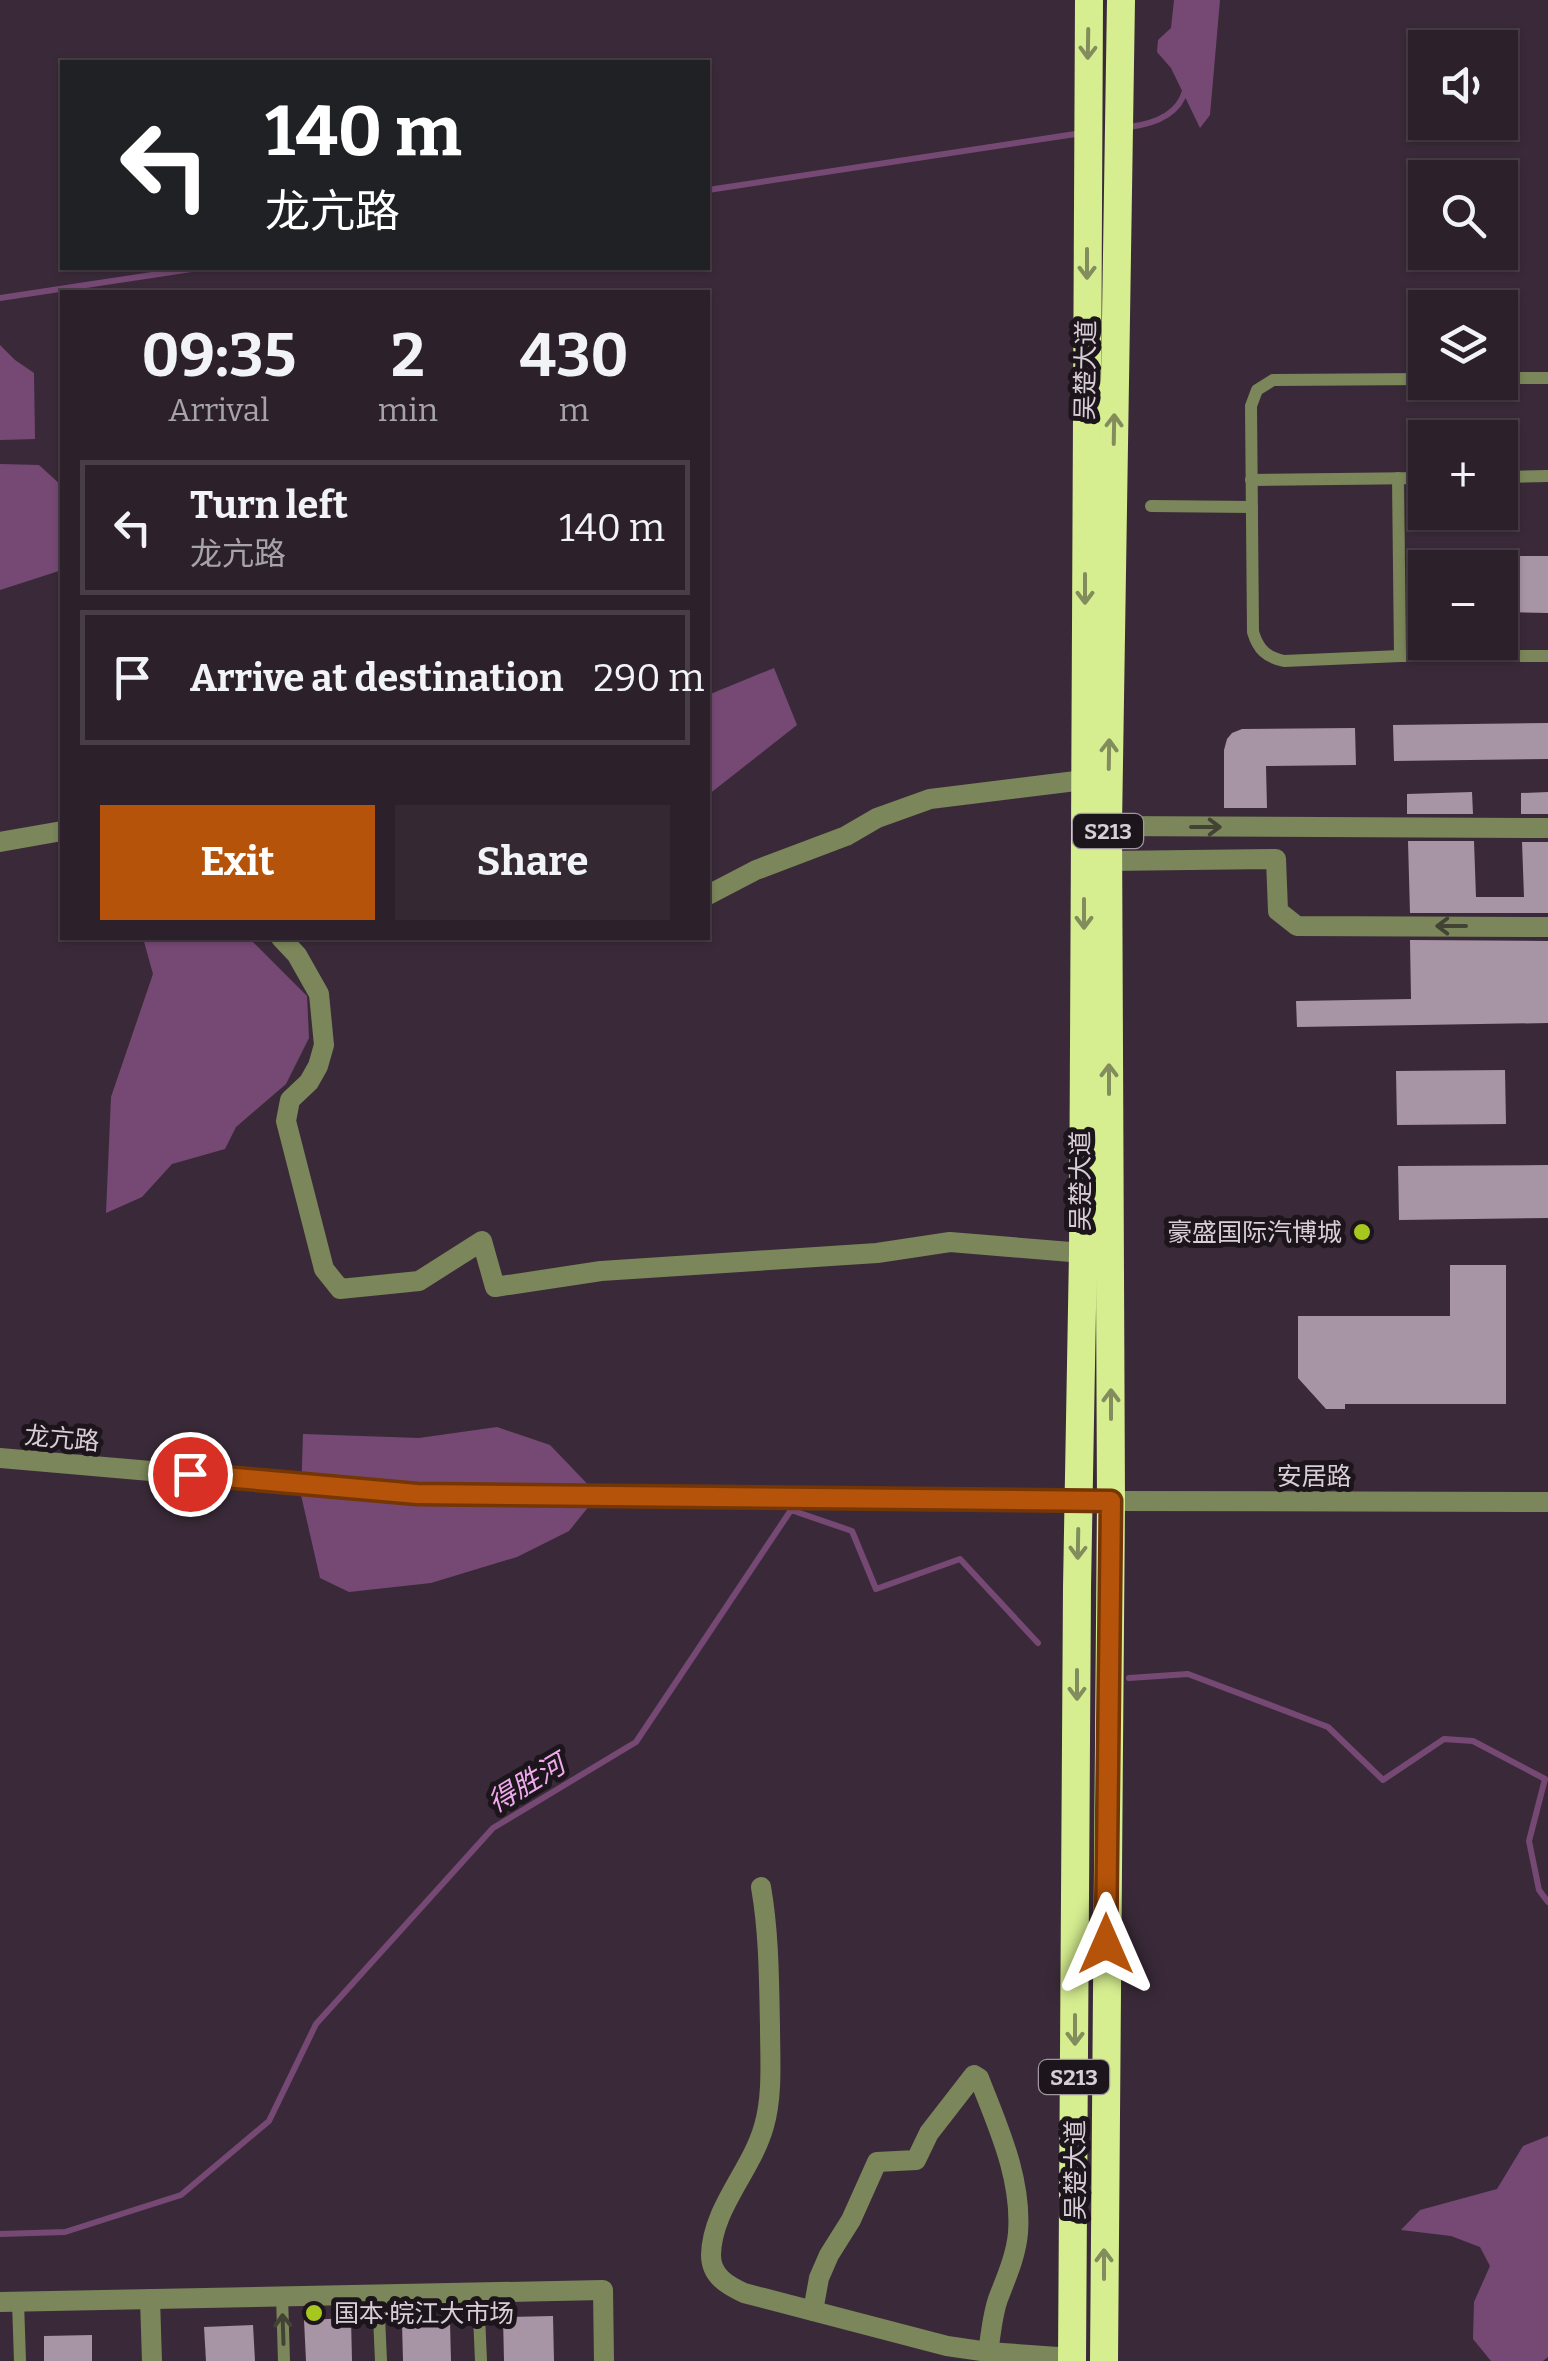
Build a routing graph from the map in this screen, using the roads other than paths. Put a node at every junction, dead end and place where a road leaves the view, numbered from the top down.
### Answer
1 (1089, 0) edge
2 (1122, 0) edge
3 (1518, 378) edge
4 (1548, 378) edge
5 (1408, 379) edge
6 (1548, 476) edge
7 (1518, 477) edge
8 (1398, 478) junction
9 (1408, 478) edge
10 (1252, 480) junction
11 (1151, 506) dead end
12 (1252, 507) junction
13 (1400, 656) junction
14 (1548, 656) edge
15 (1084, 780) junction
16 (1108, 826) junction
17 (1548, 828) edge
18 (60, 831) edge
19 (0, 842) edge
20 (1108, 861) junction
21 (710, 894) edge
22 (1548, 926) edge
23 (283, 940) edge
24 (1083, 1252) junction
25 (0, 1458) edge
26 (1079, 1500) junction
27 (1111, 1501) junction
28 (1548, 1502) edge
29 (761, 1887) dead end
30 (478, 2292) junction
31 (378, 2294) junction
32 (282, 2296) junction
33 (150, 2299) junction
34 (9, 2302) edge
35 (813, 2311) junction
36 (988, 2352) junction
37 (1072, 2360) edge
38 (20, 2361) edge
39 (152, 2361) edge
40 (284, 2361) edge
41 (382, 2361) edge
42 (481, 2361) edge
43 (604, 2361) edge
44 (1104, 2361) edge

1 -> 15 highway, 吴楚大道 / S213
16 -> 2 highway, 吴楚大道 / S213
3 - 4 lane
5 - 10 lane
6 - 7 lane
8 - 9 lane
8 - 10 lane
8 - 13 lane
10 - 12 lane
11 - 12 lane
12 - 13 lane
13 - 14 lane
15 - 21 street
15 -> 24 highway, 吴楚大道 / S213
16 -> 17 street
16 - 20 highway, 吴楚大道 / S213
18 - 19 street
22 -> 20 street
27 -> 20 highway, 吴楚大道 / S213
23 - 24 street
24 - 26 highway, 吴楚大道 / S213
25 - 26 street, 龙亢路
26 - 27 street, 安居路
26 -> 37 highway, 吴楚大道 / S213
27 - 28 street, 安居路
44 -> 27 highway, 吴楚大道 / S213
29 - 35 street
30 - 31 street
30 - 42 lane
30 - 43 street
31 - 32 street
31 - 41 lane
32 - 33 street
40 -> 32 lane
33 - 34 street
33 - 39 street
34 - 38 lane
35 - 36 street
35 - 36 street
36 - 37 street

